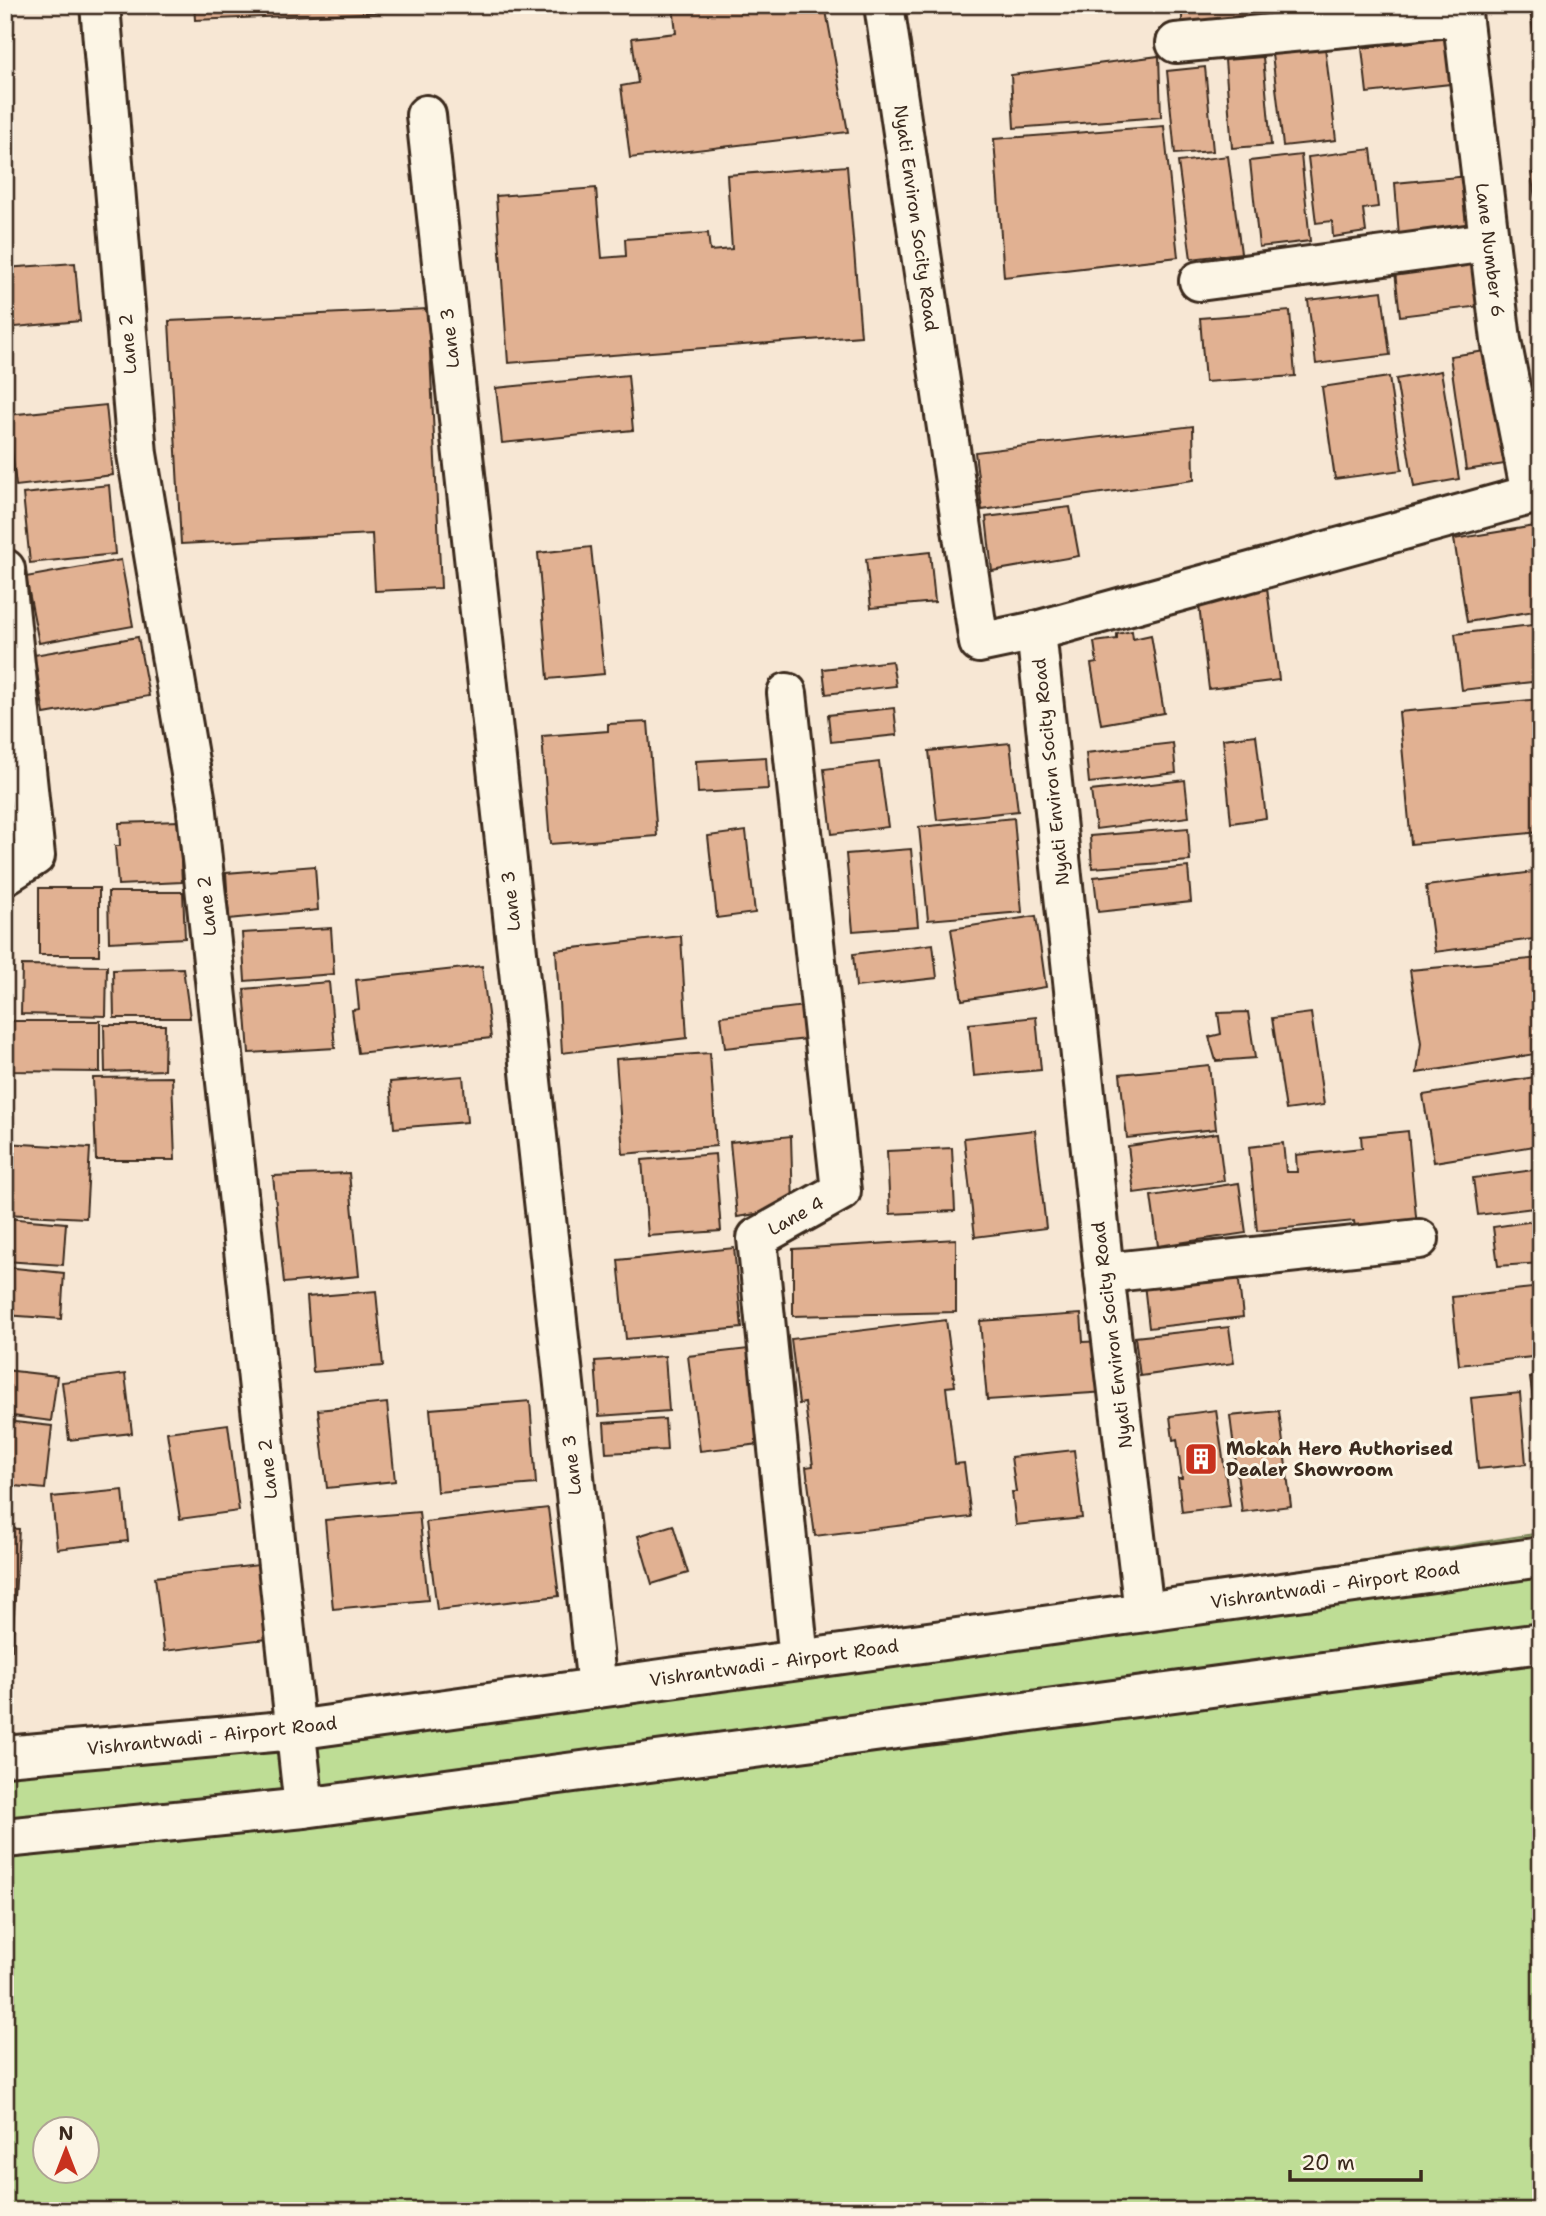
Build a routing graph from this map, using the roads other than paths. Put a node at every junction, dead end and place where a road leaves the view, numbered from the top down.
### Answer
1 (100, 5) edge
2 (884, 5) edge
3 (1462, 10) edge
4 (1176, 43) dead end
5 (426, 115) dead end
6 (1488, 242) junction
7 (1199, 281) dead end
8 (1536, 493) edge
9 (5, 569) edge
10 (1036, 631) junction
11 (787, 693) dead end
12 (5, 875) edge
13 (1419, 1238) dead end
14 (1104, 1273) junction
15 (1541, 1557) edge
16 (1144, 1612) junction
17 (1541, 1643) edge
18 (799, 1660) junction
19 (597, 1688) junction
20 (295, 1730) junction
21 (5, 1756) edge
22 (304, 1808) junction
23 (5, 1839) edge

1 - 20 street, Lane 2
2 - 10 street, Nyati Environ Socity Road
3 - 4 street
3 - 6 street, Lane Number 6
5 - 19 street, Lane 3
6 - 7 street
6 - 8 street, Lane Number 6
8 - 10 street
9 - 12 street
10 - 14 street, Nyati Environ Socity Road
11 - 18 street, Lane 4
13 - 14 street
14 - 16 street, Nyati Environ Socity Road
15 - 16 street, Vishrantwadi - Airport Road
16 - 18 street, Vishrantwadi - Airport Road
17 - 22 street
18 - 19 street, Vishrantwadi - Airport Road
19 - 20 street, Vishrantwadi - Airport Road
20 - 21 street, Vishrantwadi - Airport Road
20 - 22 street, Lane 2
22 - 23 street

